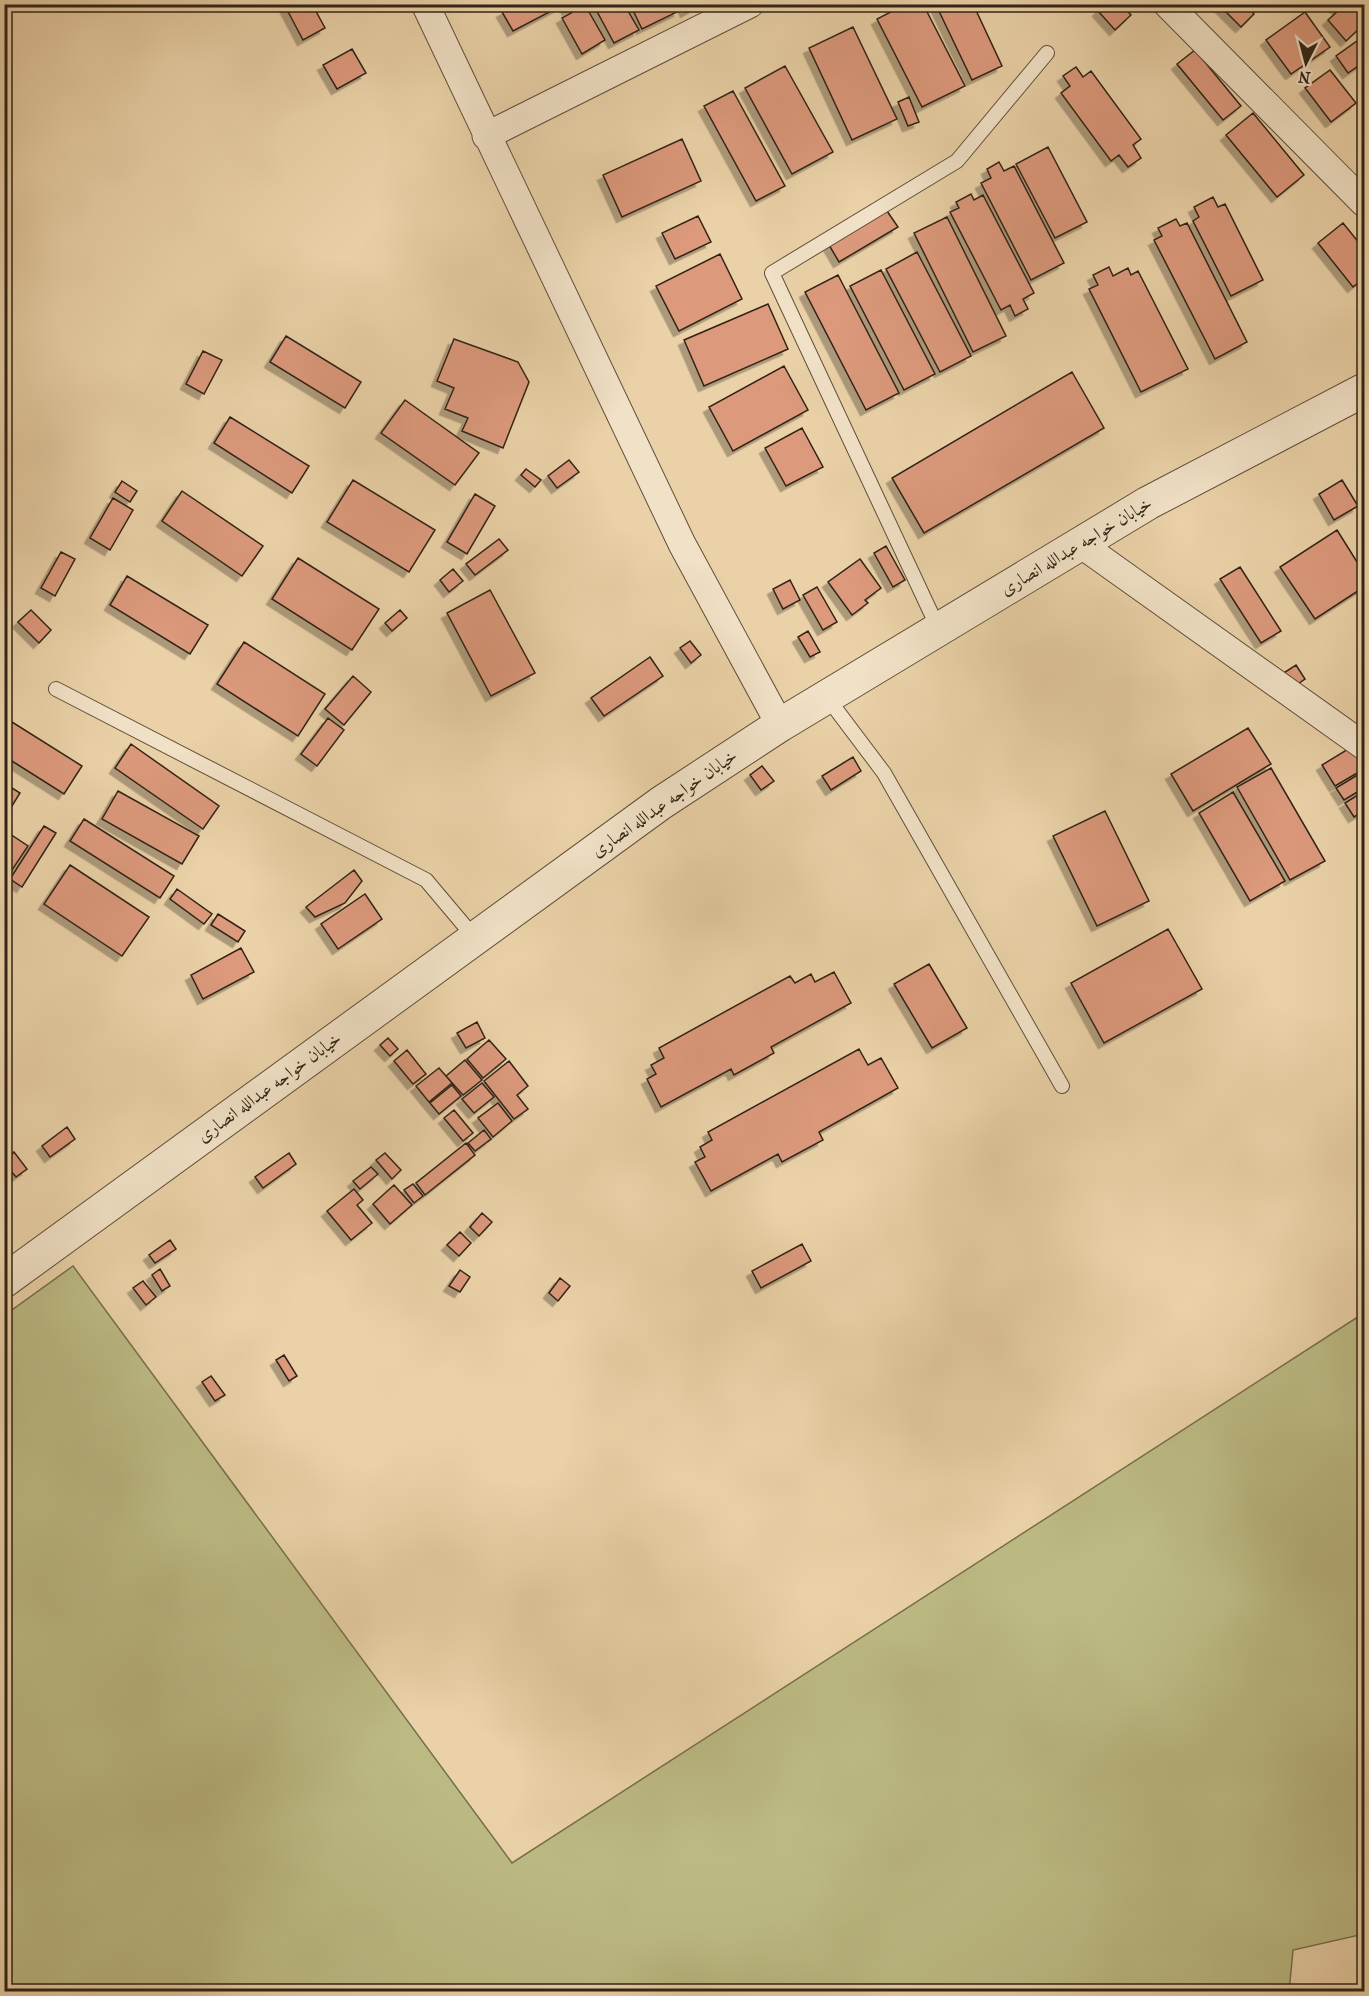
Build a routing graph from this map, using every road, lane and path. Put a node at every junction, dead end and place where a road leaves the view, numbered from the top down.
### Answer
1 (750, 4) edge
2 (1167, 4) edge
3 (435, 8) edge
4 (1047, 53) dead end
5 (486, 136) junction
6 (1365, 203) edge
7 (1365, 390) edge
8 (1080, 543) junction
9 (938, 628) junction
10 (56, 689) dead end
11 (825, 696) junction
12 (780, 724) junction
13 (1365, 746) edge
14 (474, 937) junction
15 (1062, 1086) dead end
16 (4, 1281) edge

1 - 5 street
2 - 6 street
3 - 5 street
4 - 9 lane
5 - 12 street
7 - 8 street, خیابان خواجه عبدالله انصاری
8 - 9 street, خیابان خواجه عبدالله انصاری
8 - 13 street
9 - 11 street, خیابان خواجه عبدالله انصاری
10 - 14 lane
11 - 12 street, خیابان خواجه عبدالله انصاری
11 - 15 lane
12 - 14 street, خیابان خواجه عبدالله انصاری
14 - 16 street, خیابان خواجه عبدالله انصاری

